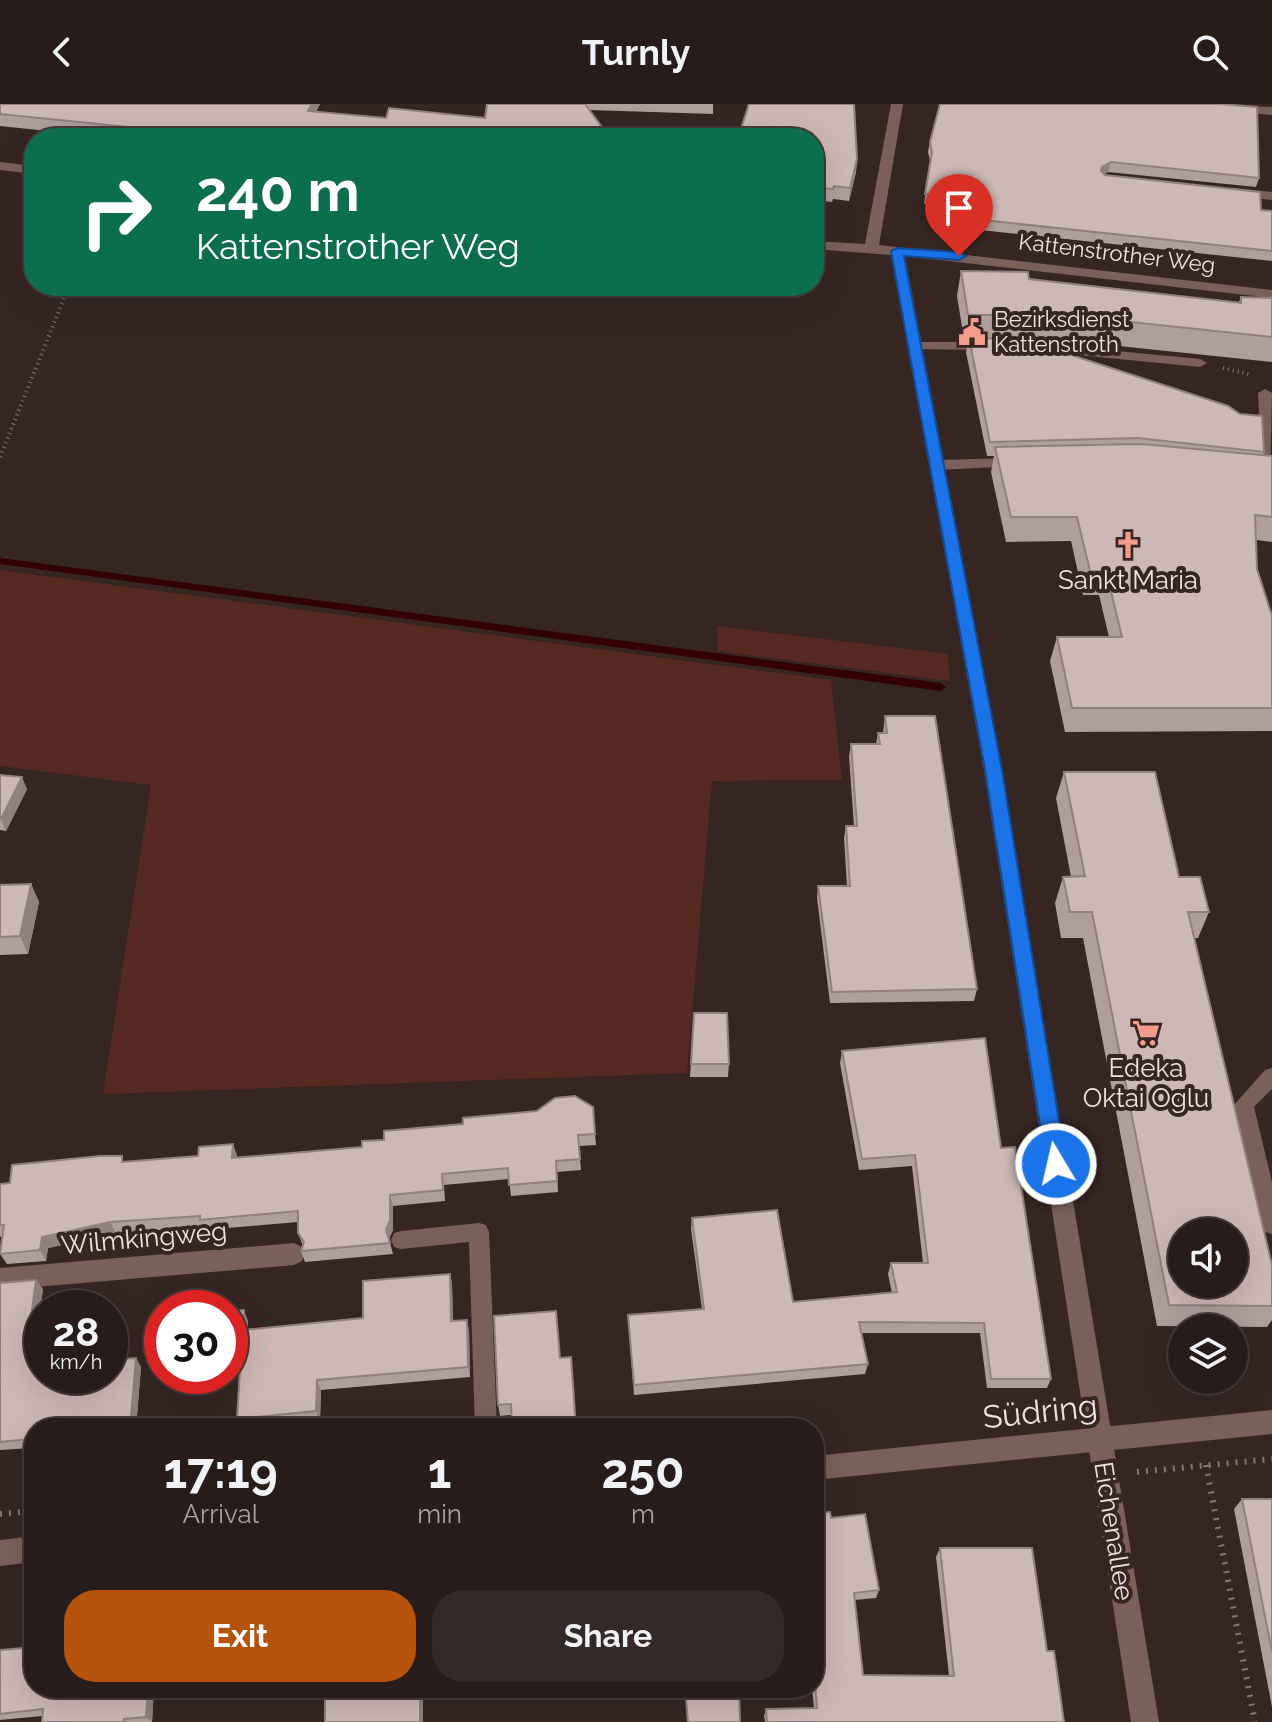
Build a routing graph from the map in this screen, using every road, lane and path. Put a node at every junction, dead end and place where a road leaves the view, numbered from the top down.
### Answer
1 (897, 104) edge
2 (1187, 104) edge
3 (1272, 111) edge
4 (0, 166) edge
5 (24, 169) edge
6 (1212, 190) edge
7 (1272, 196) edge
8 (824, 246) edge
9 (872, 250) junction
10 (897, 251) junction
11 (1272, 294) edge
12 (65, 296) edge
13 (914, 346) junction
14 (1200, 363) joint
15 (1265, 393) joint
16 (0, 457) edge
17 (1028, 462) edge
18 (936, 465) junction
19 (1256, 473) edge
20 (1272, 1076) edge
21 (1272, 1225) edge
22 (401, 1240) dead end
23 (294, 1254) dead end
24 (0, 1279) edge
25 (486, 1418) edge
26 (1272, 1422) edge
27 (1100, 1439) junction
28 (1206, 1465) dead end
29 (824, 1467) edge
30 (24, 1512) edge
31 (0, 1514) edge
32 (24, 1550) edge
33 (0, 1553) edge
34 (1145, 1722) edge
35 (1255, 1722) edge

1 - 9 street
2 - 3 street
4 - 5 street
6 - 7 street
8 - 9 street, Kattenstrother Weg
9 - 10 street, Kattenstrother Weg
10 - 11 street, Kattenstrother Weg
10 - 13 street, Eichenallee
12 - 16 path
13 - 14 lane
13 - 18 street, Eichenallee
14 - 15 path
15 - 19 lane
17 - 18 lane
18 - 27 street, Eichenallee
20 - 21 lane
22 - 25 lane
23 - 24 street, Wilmkingweg
26 - 27 street, Südring
27 - 29 street, Südring
27 - 34 street, Eichenallee
28 - 35 path
30 - 31 path
32 - 33 street

